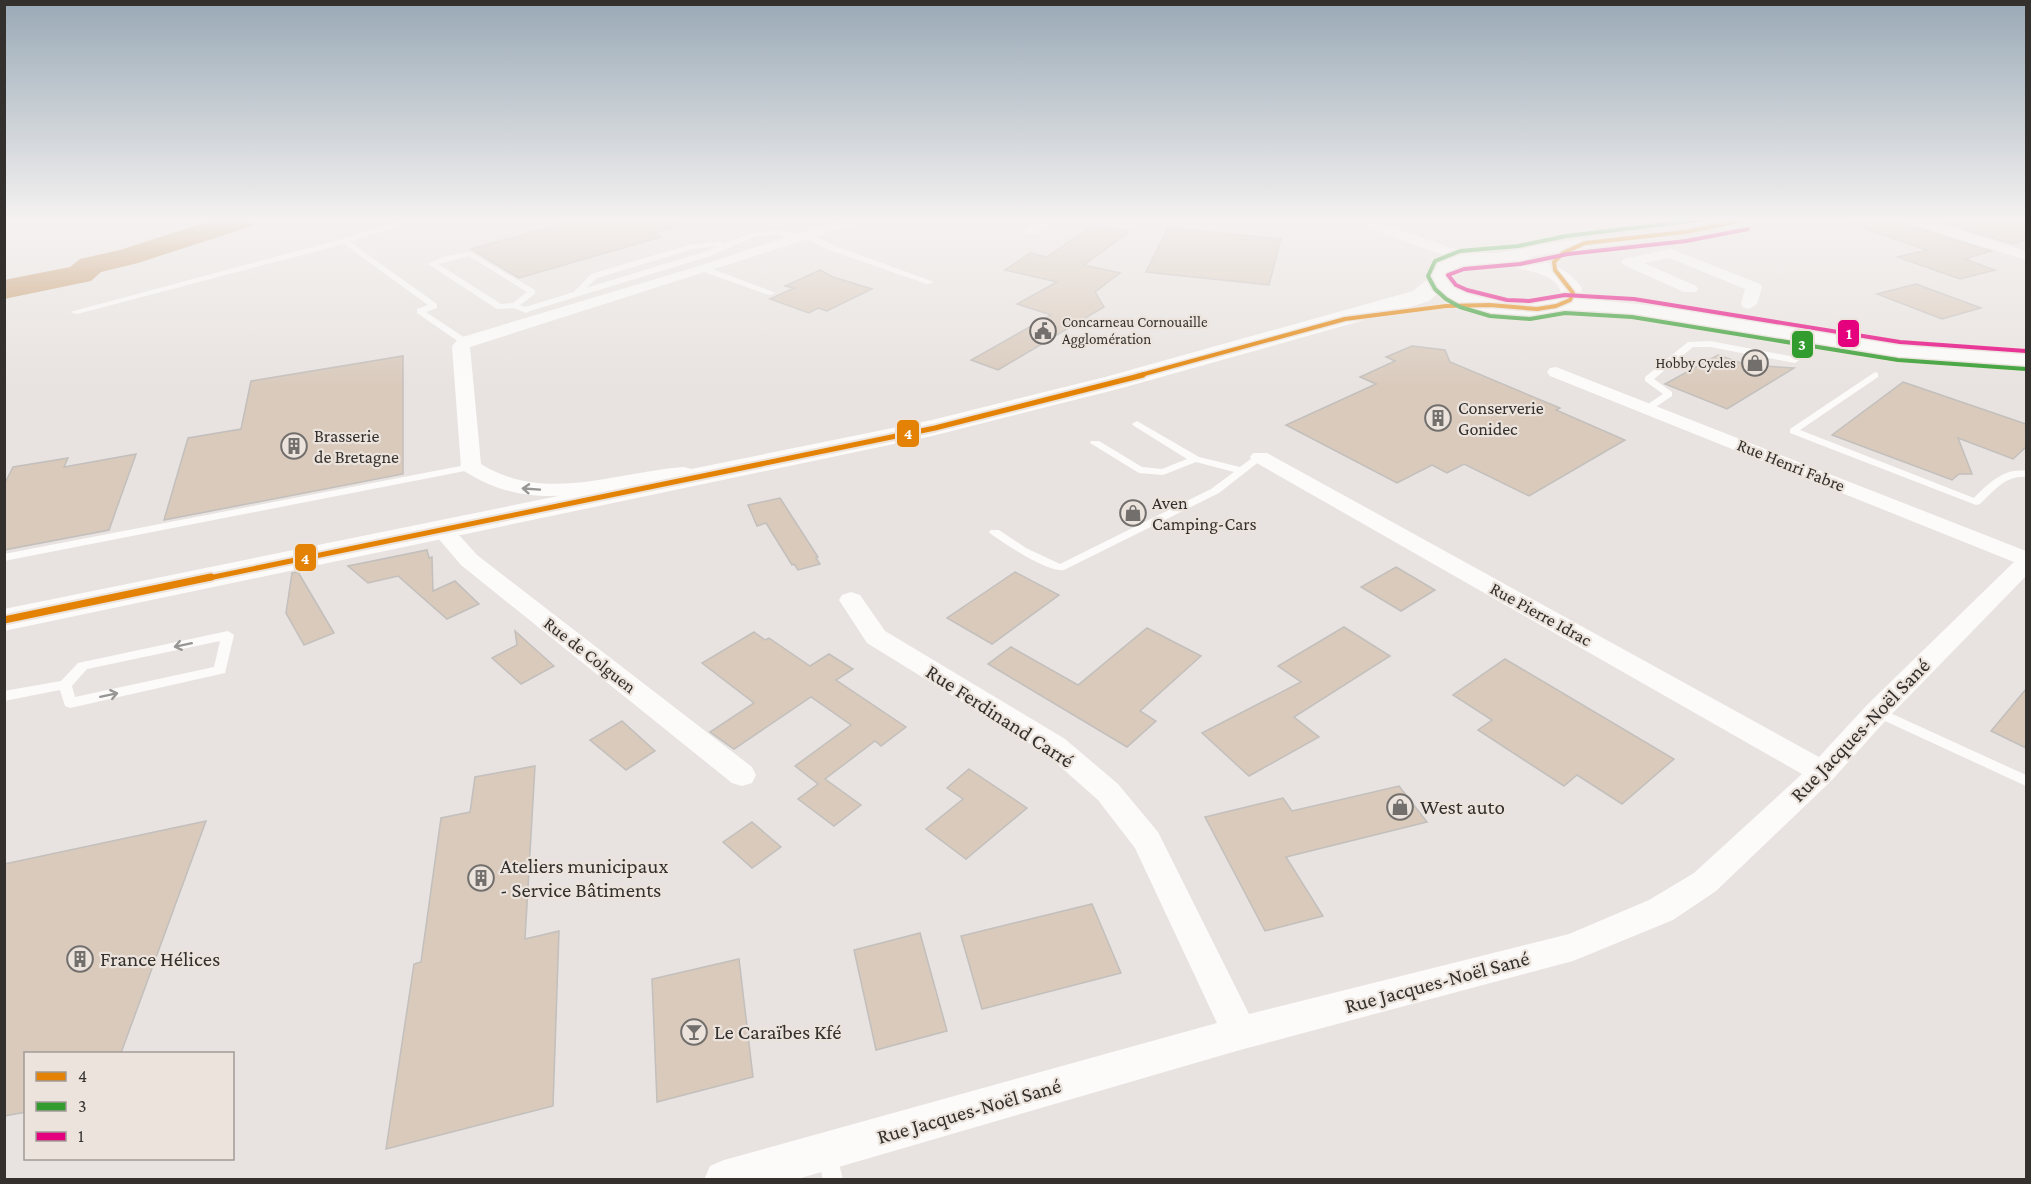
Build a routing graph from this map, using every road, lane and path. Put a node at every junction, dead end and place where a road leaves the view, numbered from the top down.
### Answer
1 (214, 275) edge
2 (392, 275) edge
3 (450, 275) edge
4 (505, 275) edge
5 (639, 275) edge
6 (684, 275) edge
7 (722, 275) edge
8 (911, 275) edge
9 (1440, 275) joint
10 (1541, 275) edge
11 (1557, 275) edge
12 (1659, 275) edge
13 (1725, 275) edge
14 (930, 282) dead end
15 (1562, 287) junction
16 (1690, 289) dead end
17 (772, 293) dead end
18 (1484, 304) junction
19 (1749, 304) dead end
20 (519, 307) junction
21 (74, 312) dead end
22 (1346, 319) junction
23 (539, 320) junction
24 (465, 342) junction
25 (2026, 358) edge
26 (1795, 360) dead end
27 (1556, 372) dead end
28 (1875, 375) dead end
29 (1648, 408) junction
30 (1137, 424) dead end
31 (1095, 443) dead end
32 (1195, 459) junction
33 (1251, 464) junction
34 (471, 467) junction
35 (714, 473) junction
36 (2026, 474) edge
37 (442, 530) junction
38 (995, 532) dead end
39 (4, 558) edge
40 (2026, 561) edge
41 (851, 600) dead end
42 (4, 620) edge
43 (65, 685) junction
44 (4, 696) edge
45 (1877, 712) junction
46 (1822, 772) junction
47 (742, 775) dead end
48 (2026, 781) edge
49 (1240, 1033) junction
50 (830, 1165) edge
51 (724, 1179) edge

1 - 21 lane
2 - 24 lane
3 - 20 lane
4 - 20 lane
5 - 20 lane
6 - 23 street
7 - 17 lane
8 - 14 lane
9 - 18 main road
9 - 22 main road
10 - 15 main road
11 - 15 street
12 - 16 street
13 - 19 street
15 - 18 main road
15 - 25 main road
18 - 22 main road
20 - 23 lane
22 - 35 main road
23 - 24 street
24 - 34 street
26 - 29 lane
27 - 29 street, Rue Henri Fabre
28 - 36 lane
29 - 40 street, Rue Henri Fabre
30 - 32 lane
31 - 32 lane
32 - 33 lane
33 - 38 lane
33 - 46 street, Rue Pierre Idrac
35 -> 34 street
34 - 39 lane
35 - 37 main road
37 - 42 main road
37 - 47 street, Rue de Colguen
40 - 45 street, Rue Jacques-Noël Sané
41 - 49 street, Rue Ferdinand Carré
43 -> 43 lane
43 - 44 lane
45 - 46 street, Rue Jacques-Noël Sané
45 - 48 lane
46 - 49 street, Rue Jacques-Noël Sané
49 - 50 street, Rue Jacques-Noël Sané
50 - 51 street, Rue Jacques-Noël Sané

